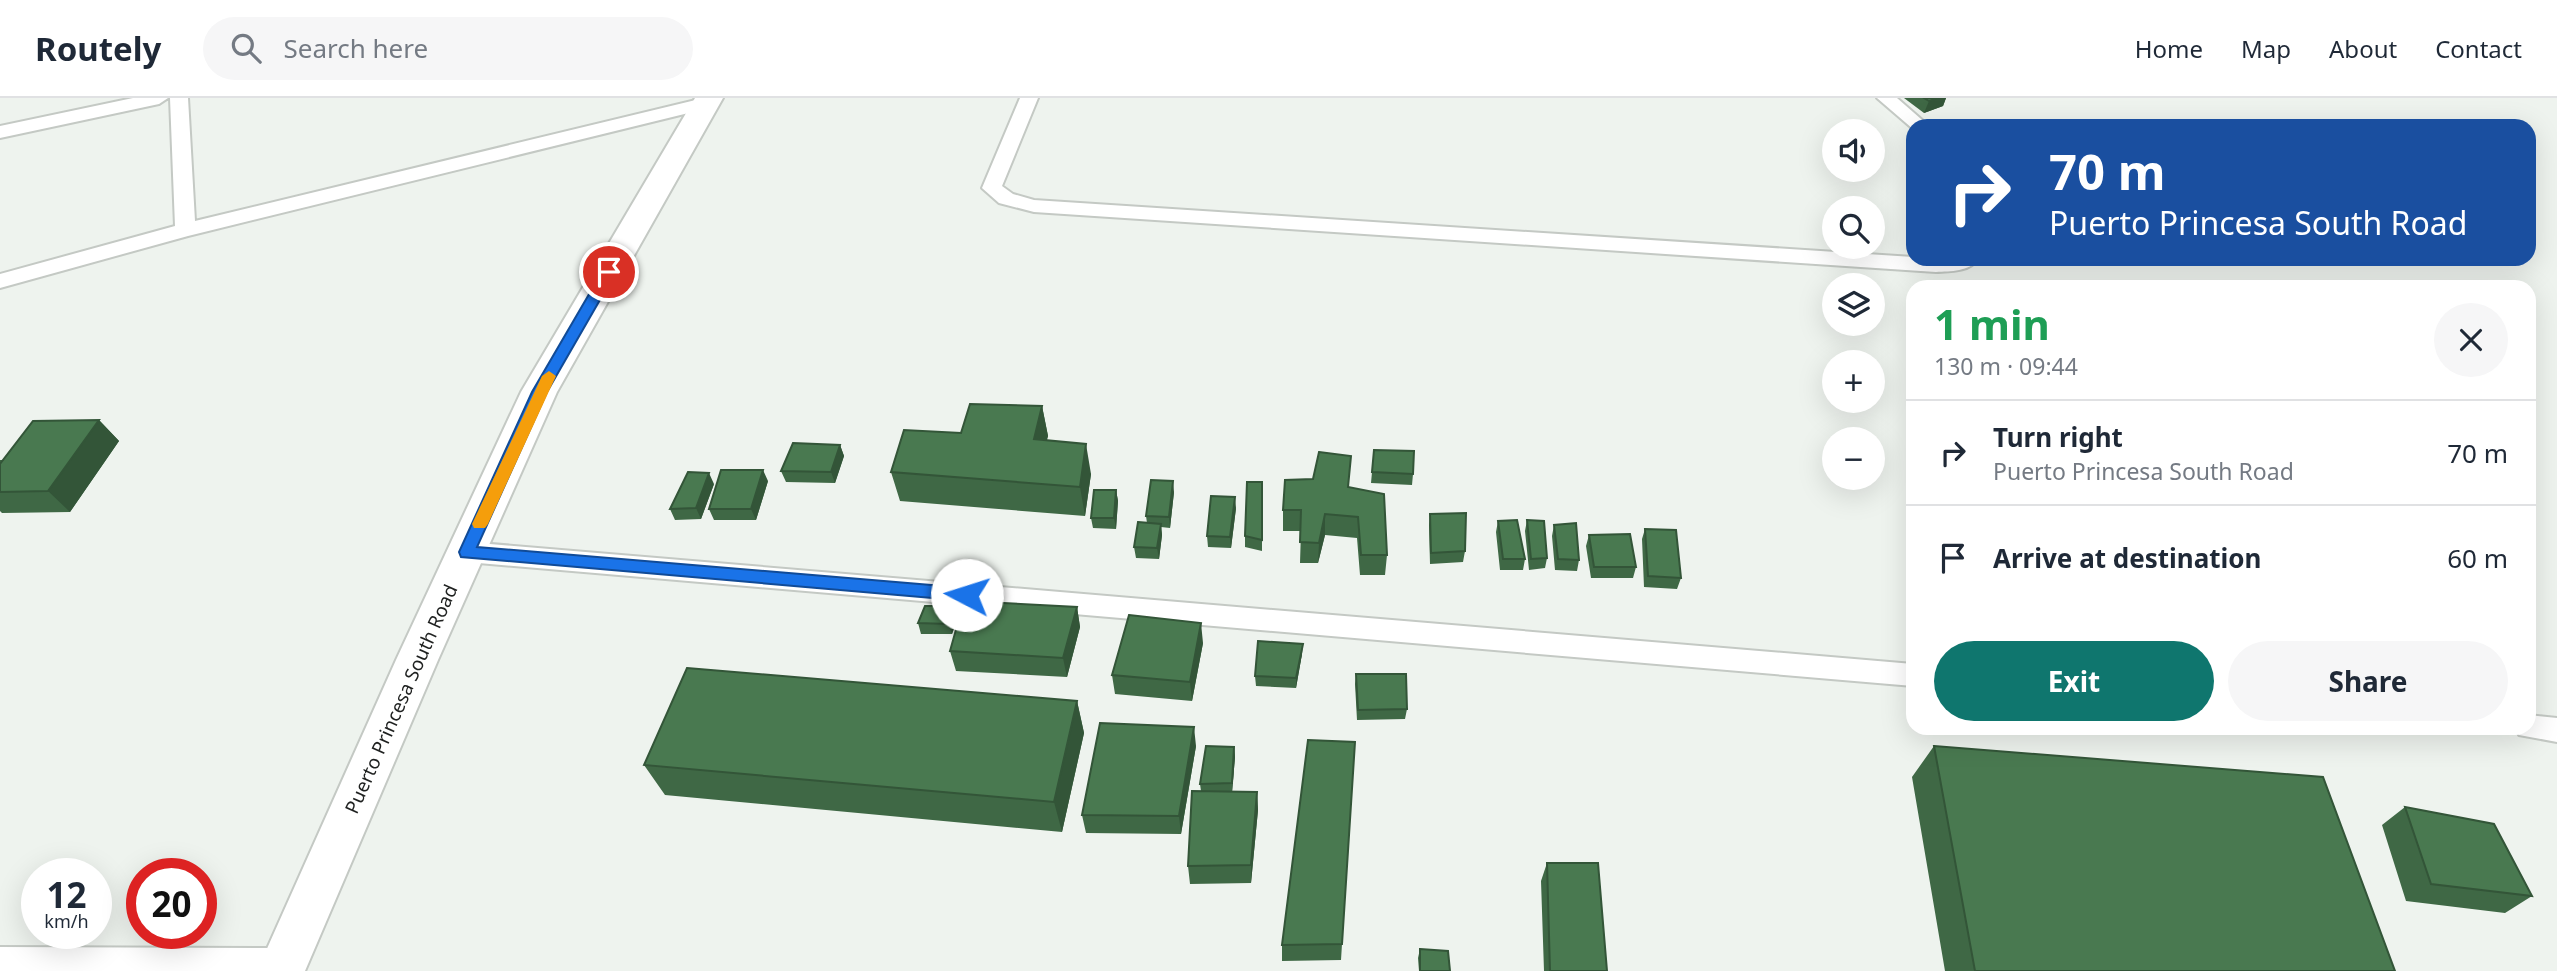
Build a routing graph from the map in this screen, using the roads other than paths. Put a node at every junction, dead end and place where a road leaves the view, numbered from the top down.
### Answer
1 (159, 98) edge
2 (179, 98) edge
3 (1029, 98) edge
4 (1886, 98) edge
5 (707, 100) edge
6 (1912, 119) edge
7 (0, 132) edge
8 (185, 230) junction
9 (1906, 263) edge
10 (0, 281) edge
11 (467, 552) junction
12 (1906, 674) edge
13 (2536, 728) edge
14 (2557, 730) edge
15 (0, 970) edge
16 (281, 971) edge

1 - 7 lane
2 - 8 lane
3 - 9 lane
4 - 6 lane
5 - 8 lane
5 - 11 main road, Puerto Princesa South Road
8 - 10 lane
11 - 12 lane
11 - 16 main road, Puerto Princesa South Road
13 - 14 lane
15 - 16 main road

